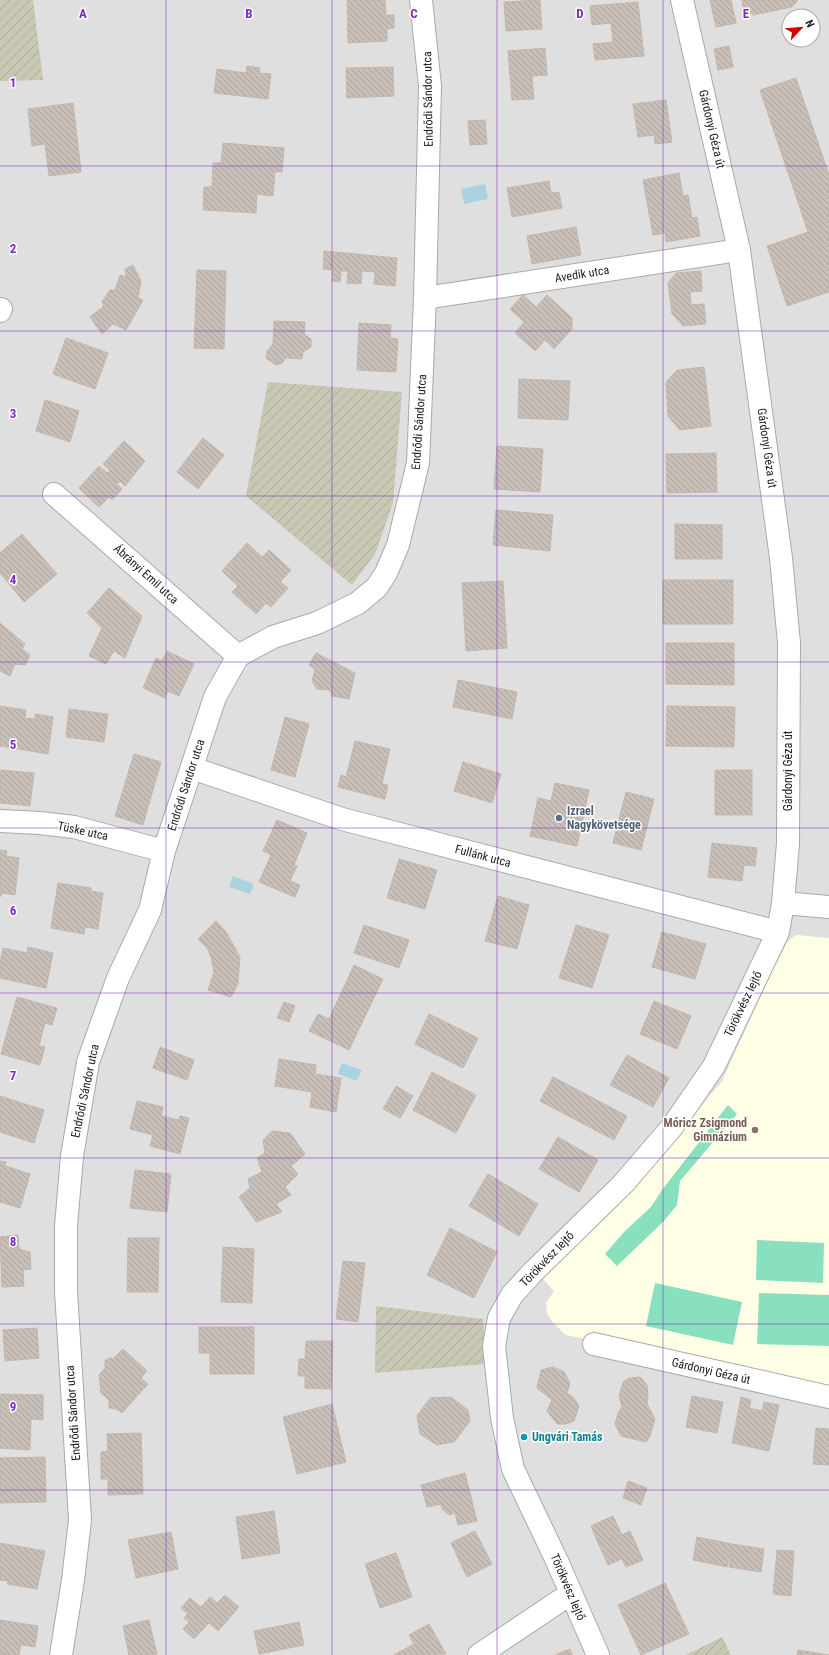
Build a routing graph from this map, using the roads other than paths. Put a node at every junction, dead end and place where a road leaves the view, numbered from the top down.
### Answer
1 (421, 0) edge
2 (682, 0) edge
3 (739, 250) junction
4 (426, 298) junction
5 (54, 494) dead end
6 (238, 656) junction
7 (192, 768) junction
8 (0, 821) edge
9 (164, 851) junction
10 (784, 903) junction
11 (829, 907) edge
12 (778, 932) junction
13 (594, 1344) dead end
14 (829, 1397) edge
15 (570, 1594) junction
16 (61, 1655) edge
17 (479, 1655) edge
18 (598, 1655) edge

1 - 4 street, Endrődi Sándor utca
2 - 3 street, Gárdonyi Géza út
3 - 4 street, Avedik utca
3 - 10 street, Gárdonyi Géza út
4 - 6 street, Endrődi Sándor utca
5 - 6 street, Ábrányi Emil utca
6 - 7 street, Endrődi Sándor utca
7 - 9 street, Endrődi Sándor utca
7 - 12 street, Fullánk utca
8 - 9 street, Tüske utca
9 - 16 street, Endrődi Sándor utca
10 - 11 street
10 - 12 street, Törökvész lejtő
12 - 15 street, Törökvész lejtő
13 - 14 street, Gárdonyi Géza út
15 - 17 street
15 - 18 street, Törökvész lejtő

